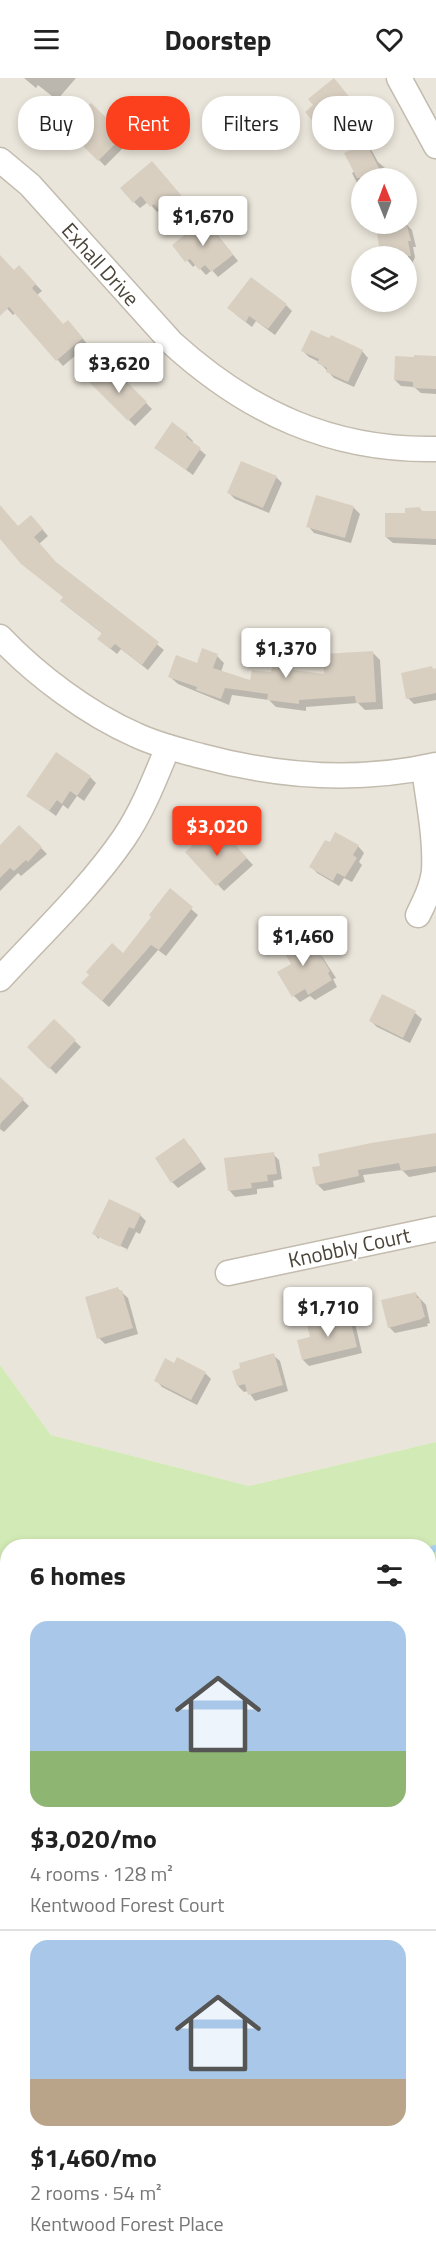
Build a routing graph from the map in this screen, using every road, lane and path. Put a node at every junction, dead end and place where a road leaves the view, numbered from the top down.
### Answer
1 (399, 78) edge
2 (436, 146) edge
3 (0, 160) edge
4 (436, 449) edge
5 (0, 637) edge
6 (168, 747) junction
7 (430, 766) edge
8 (418, 915) dead end
9 (0, 979) edge
10 (436, 1229) edge
11 (228, 1272) dead end

1 - 2 street
3 - 4 street, Exhall Drive
5 - 6 street
6 - 7 street
6 - 9 street
7 - 8 street
10 - 11 street, Knobbly Court

